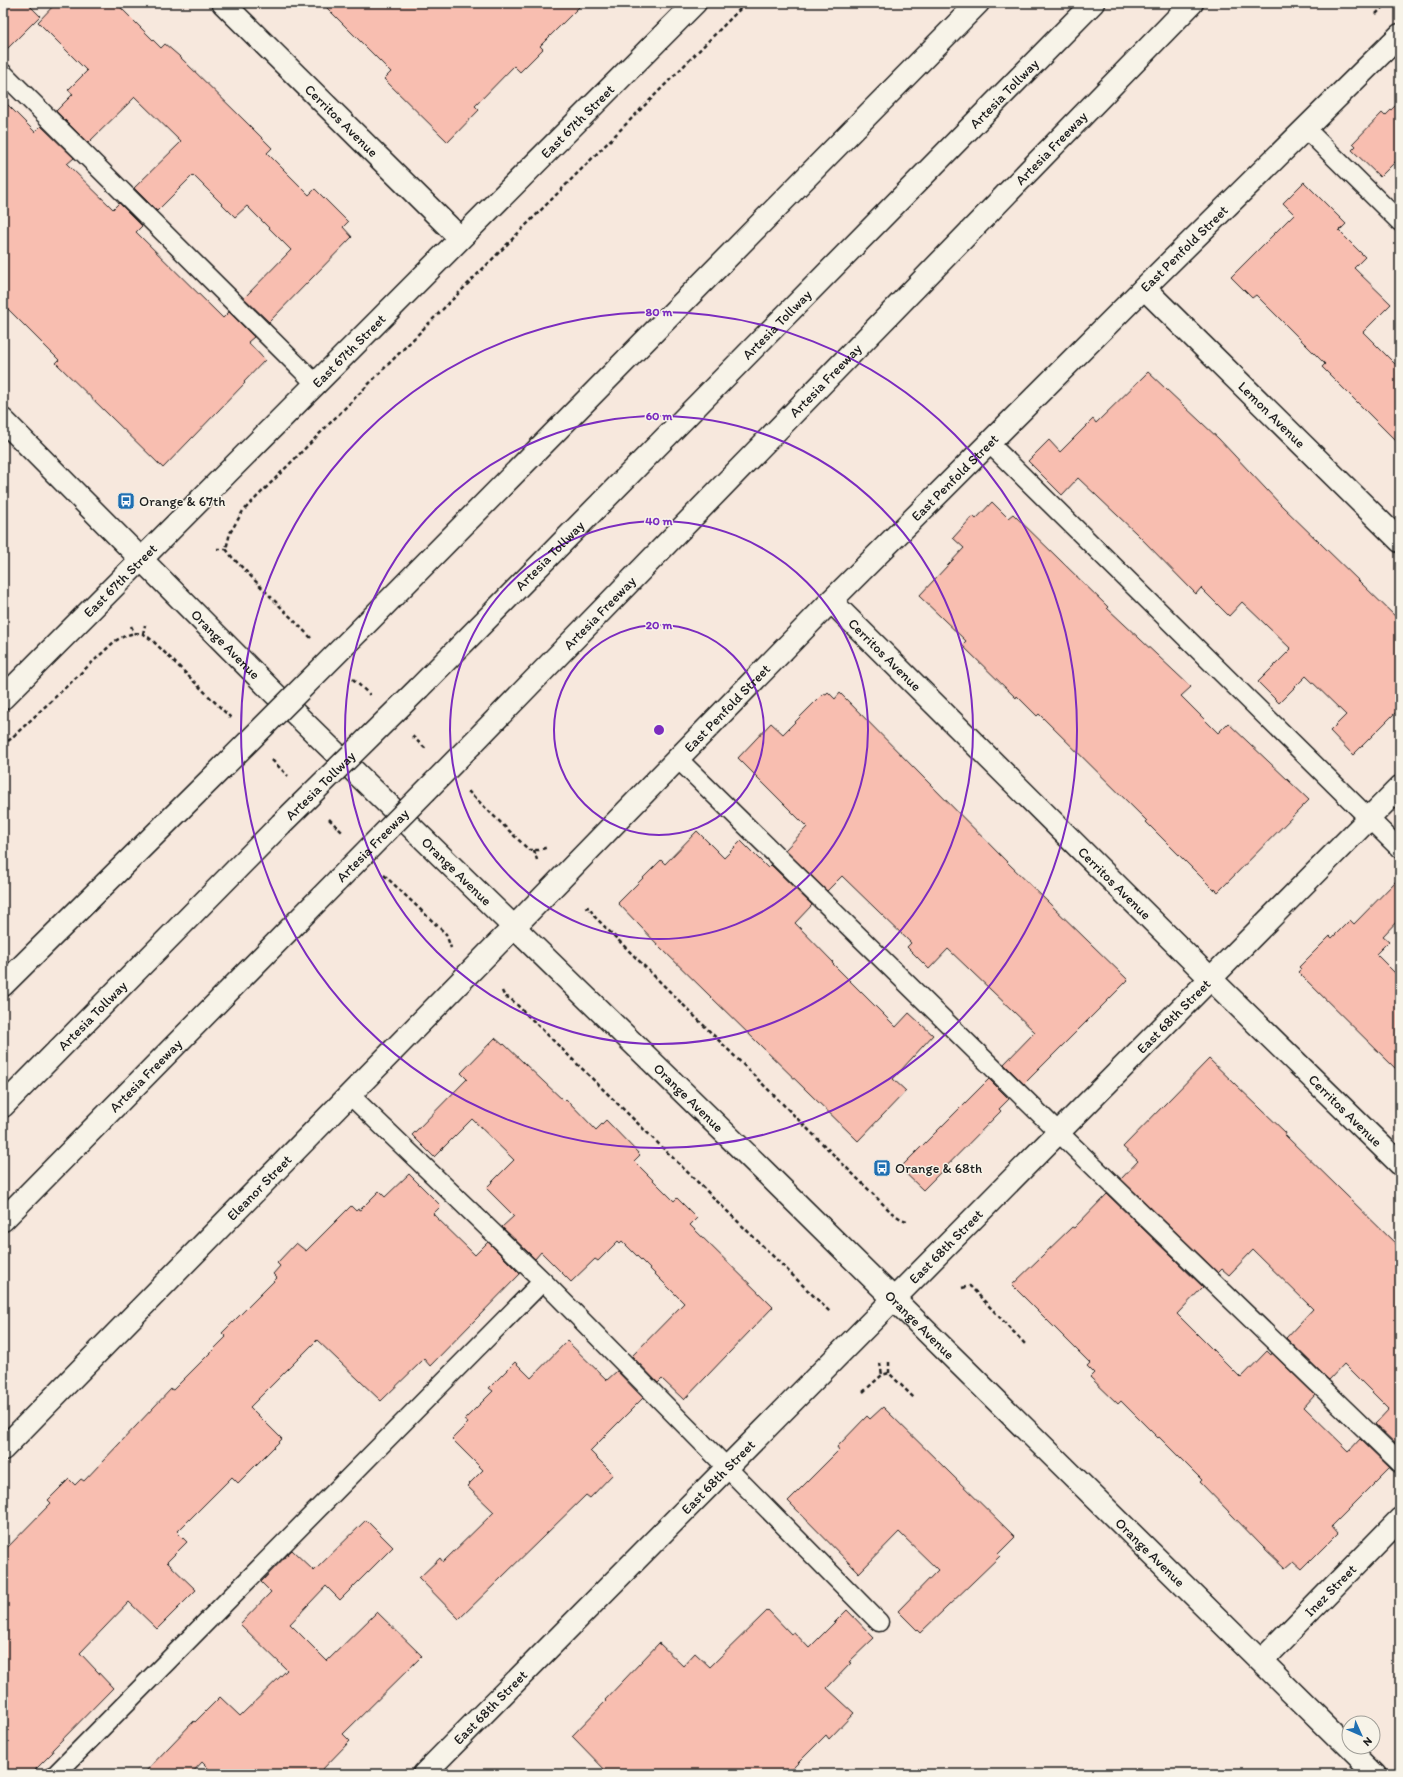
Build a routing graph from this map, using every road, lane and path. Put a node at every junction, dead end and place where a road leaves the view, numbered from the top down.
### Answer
1 (223, 3) edge
2 (695, 3) edge
3 (746, 3) edge
4 (978, 3) edge
5 (1093, 3) edge
6 (1192, 3) edge
7 (1387, 3) edge
8 (1376, 14) dead end
9 (1400, 35) edge
10 (3, 73) edge
11 (1306, 128) junction
12 (1400, 222) edge
13 (460, 238) junction
14 (1144, 288) junction
15 (315, 383) junction
16 (3, 420) edge
17 (989, 443) junction
18 (1400, 541) edge
19 (217, 549) dead end
20 (226, 549) junction
21 (141, 559) junction
22 (831, 601) junction
23 (145, 624) dead end
24 (132, 626) dead end
25 (135, 634) dead end
26 (143, 634) dead end
27 (313, 639) dead end
28 (353, 678) dead end
29 (3, 698) edge
30 (375, 700) dead end
31 (409, 734) dead end
32 (426, 750) dead end
33 (678, 759) junction
34 (1400, 787) edge
35 (466, 789) dead end
36 (1369, 819) junction
37 (551, 846) dead end
38 (1400, 849) edge
39 (534, 850) junction
40 (537, 861) dead end
41 (585, 908) dead end
42 (515, 926) junction
43 (1211, 979) junction
44 (3, 985) edge
45 (502, 990) dead end
46 (350, 1095) junction
47 (3, 1106) edge
48 (1059, 1132) junction
49 (1400, 1164) edge
50 (3, 1220) edge
51 (908, 1221) dead end
52 (543, 1281) junction
53 (962, 1288) dead end
54 (894, 1298) junction
55 (831, 1313) dead end
56 (1026, 1345) dead end
57 (889, 1362) dead end
58 (880, 1363) dead end
59 (889, 1373) junction
60 (882, 1375) junction
61 (863, 1392) dead end
62 (914, 1398) dead end
63 (3, 1449) edge
64 (1400, 1464) edge
65 (727, 1468) junction
66 (1400, 1519) edge
67 (878, 1622) dead end
68 (1261, 1661) junction
69 (56, 1774) edge
70 (424, 1774) edge
71 (1375, 1774) edge

1 - 13 main road, Cerritos Avenue
2 - 13 main road, East 67th Street
3 - 20 path
4 - 44 main road, bridge
5 - 47 main road, Artesia Tollway, bridge
6 - 50 main road, Artesia Freeway, bridge
7 - 8 path
9 - 11 main road, East Penfold Street
10 - 15 lane
11 - 12 lane
11 - 14 main road, East Penfold Street
13 - 15 main road, East 67th Street
14 - 17 main road, East Penfold Street
14 - 18 main road, Lemon Avenue
15 - 21 main road, East 67th Street
16 - 21 main road, Orange Avenue
17 - 22 main road, East Penfold Street
17 - 36 lane
19 - 20 path
20 - 27 path
21 - 29 main road, East 67th Street
21 - 42 main road, Orange Avenue
22 - 33 main road, East Penfold Street
22 - 43 main road, Cerritos Avenue
23 - 26 path
24 - 25 path
28 - 30 path
31 - 32 path
33 - 42 main road, East Penfold Street
33 - 48 lane
34 - 36 main road, East 68th Street
35 - 39 path
36 - 38 lane
36 - 43 main road, East 68th Street
37 - 39 path
39 - 40 path
41 - 51 path
42 - 46 main road, Eleanor Street
42 - 54 main road, Orange Avenue
43 - 48 main road, East 68th Street
43 - 49 main road, Cerritos Avenue
45 - 55 path
46 - 52 lane
46 - 63 main road, Eleanor Street
48 - 54 main road, East 68th Street
48 - 64 lane
52 - 65 lane
52 - 69 lane
53 - 56 path
54 - 65 main road, East 68th Street
54 - 68 main road, Orange Avenue
57 - 59 path
58 - 60 path
59 - 60 path
59 - 62 path
60 - 61 path
65 - 67 lane
65 - 70 main road, East 68th Street
66 - 68 main road, Inez Street
68 - 71 main road, Orange Avenue

